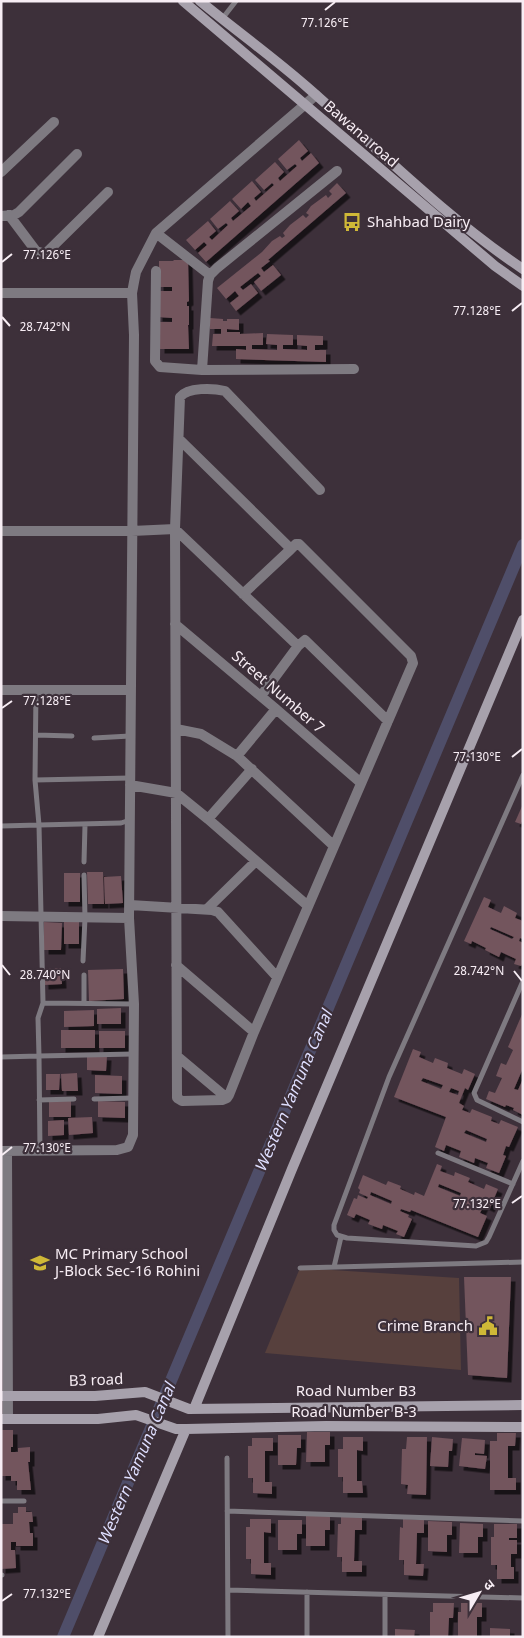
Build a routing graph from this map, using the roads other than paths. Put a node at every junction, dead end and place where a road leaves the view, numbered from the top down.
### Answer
1 (183, 1) edge
2 (200, 1) edge
3 (236, 1) edge
4 (222, 19) junction
5 (316, 95) junction
6 (304, 105) junction
7 (54, 122) dead end
8 (77, 154) dead end
9 (337, 170) dead end
10 (1, 172) edge
11 (108, 192) dead end
12 (5, 215) edge
13 (156, 233) junction
14 (523, 269) edge
15 (156, 271) dead end
16 (210, 275) junction
17 (523, 286) edge
18 (1, 293) edge
19 (132, 293) junction
20 (354, 369) dead end
21 (202, 370) junction
22 (180, 439) junction
23 (320, 490) dead end
24 (175, 529) junction
25 (1, 531) edge
26 (132, 531) junction
27 (291, 549) junction
28 (244, 594) junction
29 (523, 620) edge
30 (176, 624) junction
31 (298, 646) junction
32 (1, 690) edge
33 (36, 690) junction
34 (130, 690) junction
35 (261, 696) junction
36 (276, 709) junction
37 (388, 721) junction
38 (176, 729) junction
39 (36, 735) junction
40 (72, 736) dead end
41 (130, 736) junction
42 (94, 738) dead end
43 (237, 756) junction
44 (252, 769) junction
45 (523, 775) edge
46 (35, 780) junction
47 (130, 781) junction
48 (361, 783) junction
49 (176, 793) junction
50 (208, 819) junction
51 (130, 820) junction
52 (39, 825) junction
53 (85, 825) junction
54 (1, 826) edge
55 (334, 846) junction
56 (256, 861) junction
57 (84, 862) dead end
58 (84, 875) dead end
59 (130, 905) junction
60 (308, 906) junction
61 (176, 908) junction
62 (207, 910) junction
63 (1, 916) edge
64 (40, 916) junction
65 (85, 918) junction
66 (130, 918) junction
67 (84, 961) dead end
68 (176, 964) junction
69 (84, 975) dead end
70 (277, 977) junction
71 (523, 981) edge
72 (84, 1002) junction
73 (43, 1003) junction
74 (134, 1004) junction
75 (254, 1032) junction
76 (134, 1054) junction
77 (39, 1056) junction
78 (177, 1056) junction
79 (1, 1057) edge
80 (94, 1098) dead end
81 (133, 1098) junction
82 (226, 1098) junction
83 (74, 1099) dead end
84 (39, 1100) junction
85 (523, 1122) edge
86 (4, 1151) edge
87 (40, 1151) junction
88 (438, 1154) dead end
89 (523, 1161) edge
90 (513, 1184) junction
91 (341, 1237) junction
92 (4, 1246) edge
93 (523, 1262) edge
94 (334, 1267) junction
95 (300, 1268) dead end
96 (4, 1314) edge
97 (4, 1348) edge
98 (4, 1396) edge
99 (523, 1405) edge
100 (192, 1409) junction
101 (4, 1419) edge
102 (523, 1427) edge
103 (181, 1429) junction
104 (227, 1458) dead end
105 (1, 1501) edge
106 (24, 1501) dead end
107 (228, 1512) junction
108 (523, 1521) edge
109 (228, 1590) junction
110 (307, 1592) junction
111 (384, 1594) junction
112 (523, 1598) edge
113 (98, 1637) edge
114 (228, 1637) edge
115 (307, 1637) edge
116 (385, 1637) edge

1 - 6 street, Bawana road
2 - 4 street, Bawana road
3 - 4 lane
4 - 5 street, Bawana road
5 - 6 street
5 - 14 street, Bawana road
6 - 13 street
6 - 17 street, Bawana road
7 - 10 street
8 - 12 street
9 - 16 street
11 - 12 street
13 - 16 street
13 - 19 street
15 - 21 street
16 - 21 street
18 - 19 street
19 - 26 street
20 - 21 street
22 - 23 street
22 - 24 street
22 - 27 street
24 - 26 street
24 - 28 street
24 - 30 street
25 - 26 street
26 - 34 street
27 - 28 street
27 - 37 street
28 - 31 street
29 - 100 street
30 - 35 street, Street Number 7
30 - 38 street
31 - 35 street
31 - 37 street
32 - 33 street
33 - 34 street
33 - 39 lane
34 - 41 street
35 - 36 street, Street Number 7
36 - 43 street
36 - 48 street, Street Number 7
37 - 48 street
38 - 43 street
38 - 49 street
39 - 40 lane
39 - 46 lane
41 - 42 lane
41 - 47 street
43 - 44 street
44 - 50 street
44 - 55 street
45 - 91 lane
46 - 47 lane
46 - 52 lane
47 - 49 street
47 - 51 street
48 - 55 street
49 - 50 street
49 - 61 street
50 - 56 street
51 - 53 lane
51 - 59 street
52 - 53 lane
52 - 54 lane
52 - 64 lane
53 - 57 lane
55 - 60 street
56 - 60 street
56 - 62 street
58 - 65 lane
59 - 61 street
59 - 66 street
60 - 70 street
61 - 62 street
61 - 68 street
62 - 70 street
63 - 64 street
64 - 65 street
64 - 73 lane
65 - 66 street
65 - 67 lane
66 - 74 street
68 - 75 street
68 - 78 street
69 - 72 lane
70 - 75 street
71 - 85 lane
72 - 73 lane
72 - 74 lane
73 - 77 lane
74 - 76 street
75 - 82 street
76 - 77 lane
76 - 81 street
77 - 79 lane
77 - 84 lane
78 - 82 street
78 - 82 street
80 - 81 lane
81 - 87 street
83 - 84 lane
84 - 87 lane
86 - 87 street
86 - 92 street
88 - 90 lane
89 - 90 lane
90 - 91 lane
91 - 94 lane
92 - 96 street
93 - 94 lane
94 - 95 lane
96 - 97 street
97 - 98 street
98 - 100 street, B3 road
98 - 101 street
99 - 100 street, Road Number B3
101 - 103 street
102 - 103 street, Road Number B-3
103 - 113 street
104 - 107 lane
105 - 106 lane
107 - 108 lane
107 - 109 lane
109 - 110 lane
109 - 114 lane
110 - 111 lane
110 - 115 lane
111 - 112 lane
111 - 116 lane

